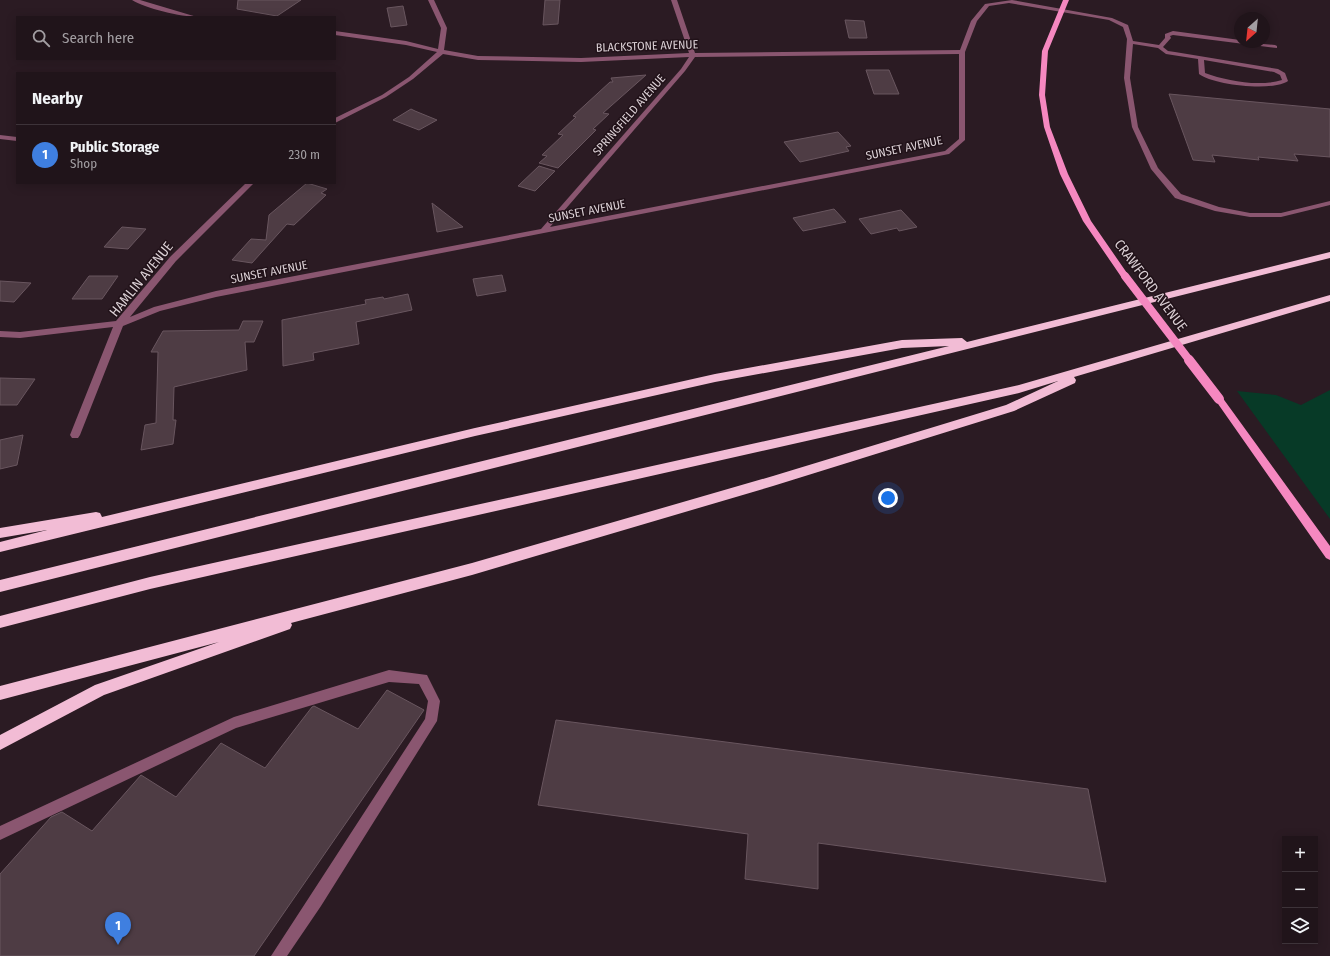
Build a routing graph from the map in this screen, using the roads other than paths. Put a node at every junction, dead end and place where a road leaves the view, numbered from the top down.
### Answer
1 (135, 0) edge
2 (430, 0) edge
3 (674, 0) edge
4 (1066, 0) edge
5 (1061, 10) junction
6 (190, 16) edge
7 (336, 33) edge
8 (1130, 42) junction
9 (1160, 47) junction
10 (1275, 48) dead end
11 (441, 52) junction
12 (962, 52) junction
13 (693, 55) junction
14 (1201, 59) junction
15 (336, 120) edge
16 (0, 137) edge
17 (16, 139) edge
18 (249, 184) edge
19 (1330, 203) edge
20 (542, 232) junction
21 (1330, 255) edge
22 (1330, 298) edge
23 (120, 324) junction
24 (0, 334) edge
25 (985, 342) junction
26 (1108, 363) junction
27 (76, 435) dead end
28 (200, 499) junction
29 (0, 533) edge
30 (0, 547) edge
31 (1330, 555) edge
32 (0, 586) edge
33 (368, 596) junction
34 (0, 622) edge
35 (0, 693) edge
36 (0, 742) edge
37 (0, 833) edge
38 (278, 956) edge

1 - 6 street
2 - 11 street
3 - 13 street
4 - 5 main road, CRAWFORD AVENUE
5 - 8 street, SUNSET AVENUE
5 - 12 street, SUNSET AVENUE
5 - 31 main road, CRAWFORD AVENUE, bridge
7 - 11 street, BLACKSTONE AVENUE
8 - 9 street
8 - 19 street
9 - 10 street
9 - 14 street
11 - 13 street, BLACKSTONE AVENUE
11 - 15 street
12 - 13 street, BLACKSTONE AVENUE
12 - 20 street, SUNSET AVENUE
13 - 20 street, SPRINGFIELD AVENUE
14 - 14 street
16 - 17 street
18 - 23 street, HAMLIN AVENUE
20 - 23 street, SUNSET AVENUE
21 - 25 highway
22 - 26 highway
23 - 24 street, SUNSET AVENUE
23 - 27 street, HAMLIN AVENUE
25 - 28 highway
25 - 32 highway
26 - 33 highway
26 - 34 highway
28 - 29 highway
28 - 30 highway
33 - 35 highway
33 - 36 highway
37 - 38 street

